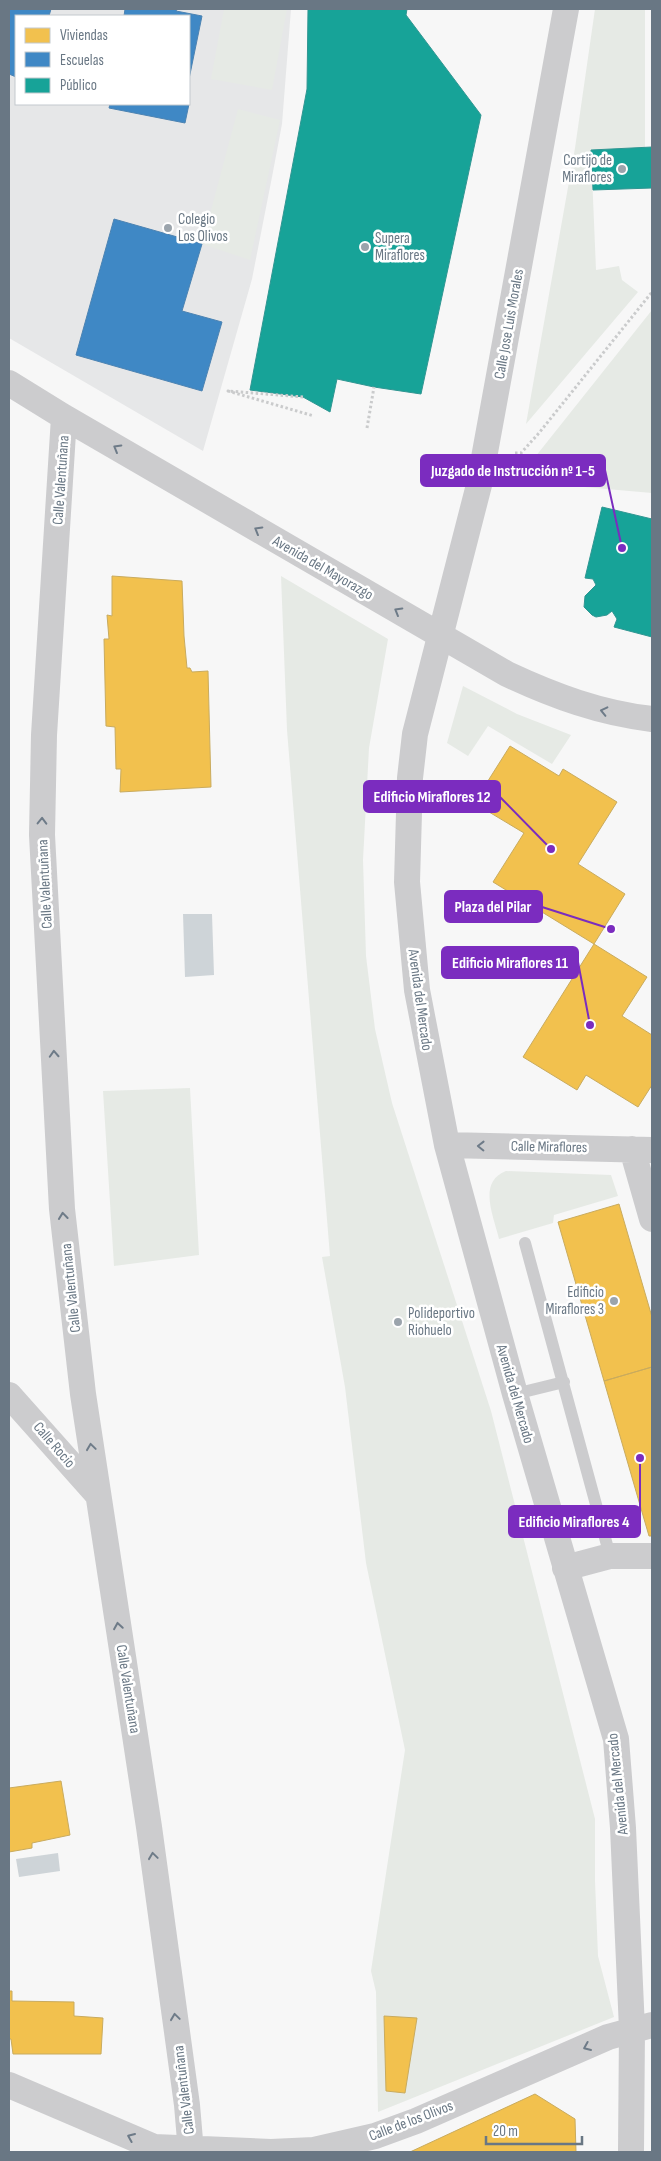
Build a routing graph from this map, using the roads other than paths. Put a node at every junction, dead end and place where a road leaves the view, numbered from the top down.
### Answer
1 (566, 9) edge
2 (9, 383) edge
3 (64, 417) junction
4 (440, 636) junction
5 (652, 719) edge
6 (447, 1145) junction
7 (642, 1149) edge
8 (652, 1219) edge
9 (525, 1243) dead end
10 (564, 1382) junction
11 (515, 1394) junction
12 (9, 1395) edge
13 (98, 1495) junction
14 (610, 1556) junction
15 (652, 1556) edge
16 (565, 1568) junction
17 (642, 2027) edge
18 (9, 2085) edge
19 (191, 2150) edge
20 (631, 2152) edge

1 - 4 street, Calle Jose Luis Morales
2 - 3 street, Avenida del Mayorazgo
4 -> 3 street, Avenida del Mayorazgo
13 -> 3 street, Calle Valentuñana
5 -> 4 street, Avenida del Mayorazgo
4 - 6 street, Avenida del Mercado
7 -> 6 street, Calle Miraflores
6 - 11 street, Avenida del Mercado
7 - 8 street
9 - 10 lane
10 - 11 lane
10 - 14 lane
11 - 16 street, Avenida del Mercado
12 - 13 street, Calle Rocío
19 -> 13 street, Calle Valentuñana
14 - 15 street
14 - 16 street
16 - 17 street, Avenida del Mercado
17 -> 19 street, Calle de los Olivos
17 - 20 street, Avenida del Mercado
19 -> 18 street, Calle de los Olivos

